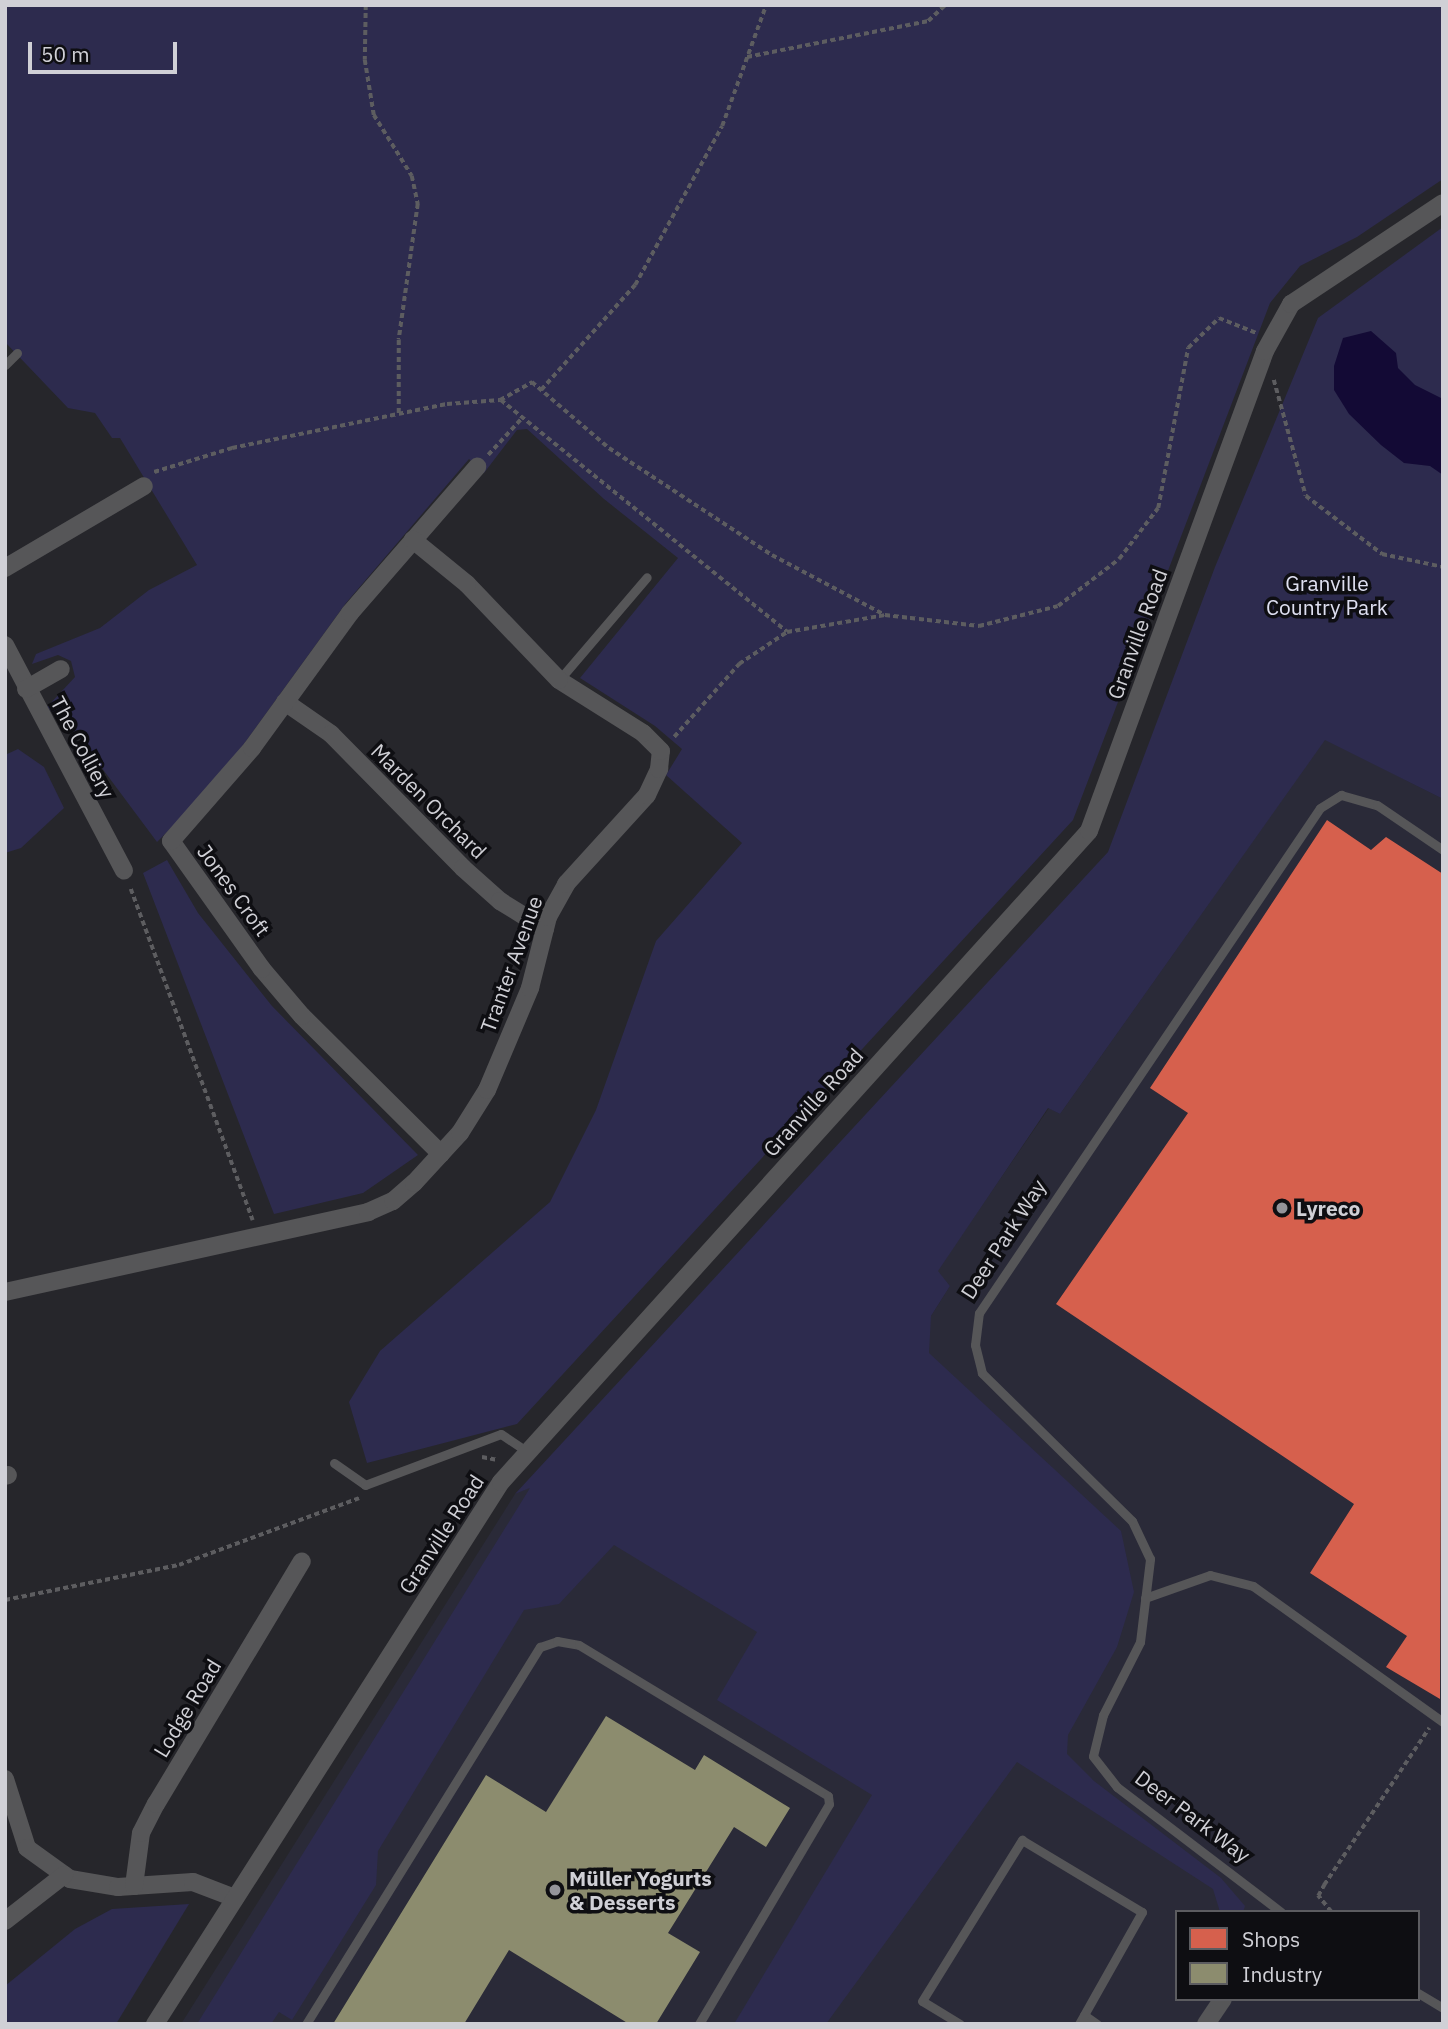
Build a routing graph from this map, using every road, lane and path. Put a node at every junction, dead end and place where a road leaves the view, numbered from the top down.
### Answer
1 (366, 5) edge
2 (766, 5) edge
3 (945, 5) edge
4 (747, 57) junction
5 (1443, 203) edge
6 (1268, 345) junction
7 (17, 353) dead end
8 (5, 365) edge
9 (541, 390) junction
10 (500, 400) junction
11 (400, 415) junction
12 (524, 416) junction
13 (477, 467) joint
14 (144, 486) joint
15 (413, 540) junction
16 (1443, 567) edge
17 (5, 568) edge
18 (647, 577) dead end
19 (885, 615) junction
20 (787, 632) junction
21 (5, 645) edge
22 (61, 669) dead end
23 (559, 680) junction
24 (26, 689) junction
25 (285, 702) junction
26 (661, 751) junction
27 (1443, 850) edge
28 (124, 871) joint
29 (545, 929) junction
30 (441, 1154) junction
31 (259, 1235) junction
32 (5, 1292) edge
33 (478, 1457) dead end
34 (522, 1458) junction
35 (334, 1463) dead end
36 (368, 1494) dead end
37 (302, 1561) dead end
38 (1145, 1598) junction
39 (5, 1600) edge
40 (1439, 1720) edge
41 (5, 1779) edge
42 (64, 1875) junction
43 (134, 1886) junction
44 (235, 1898) junction
45 (1282, 1910) edge
46 (1329, 1910) edge
47 (5, 1921) edge
48 (1420, 1994) edge
49 (1222, 2001) edge
50 (1443, 2008) edge
51 (1082, 2019) edge
52 (155, 2024) edge
53 (306, 2024) edge
54 (699, 2024) edge
55 (960, 2024) edge
56 (1097, 2024) edge
57 (1206, 2024) edge

1 - 11 path
2 - 4 path
3 - 4 path
4 - 9 path
5 - 6 street, Granville Road
6 - 16 path
6 - 19 path
6 - 34 street, Granville Road
7 - 8 lane
9 - 10 path
9 - 19 path
10 - 11 path
10 - 12 path
11 - 14 path
12 - 13 path
12 - 20 path
13 - 15 street, Jones Croft
14 - 17 street
15 - 23 street
15 - 25 street, Jones Croft
18 - 23 lane
19 - 20 path
20 - 26 path
21 - 24 street, The Colliery
22 - 24 street
23 - 26 street
24 - 28 street, The Colliery
25 - 29 street, Marden Orchard
25 - 30 street, Jones Croft
26 - 29 street, Tranter Avenue
27 - 38 lane, Deer Park Way
28 - 31 path
29 - 30 street, Tranter Avenue
30 - 31 street, Tranter Avenue
31 - 32 street, Tranter Avenue
33 - 34 path
34 - 35 lane
34 - 44 street, Granville Road
36 - 39 path
37 - 43 street, Lodge Road
38 - 40 lane
38 - 45 lane, Deer Park Way
40 - 46 path
41 - 42 street
42 - 43 street
42 - 47 street
43 - 44 street
44 - 52 street, Granville Road
48 - 50 lane
49 - 57 street
51 - 55 lane
51 - 56 lane
53 - 54 lane

